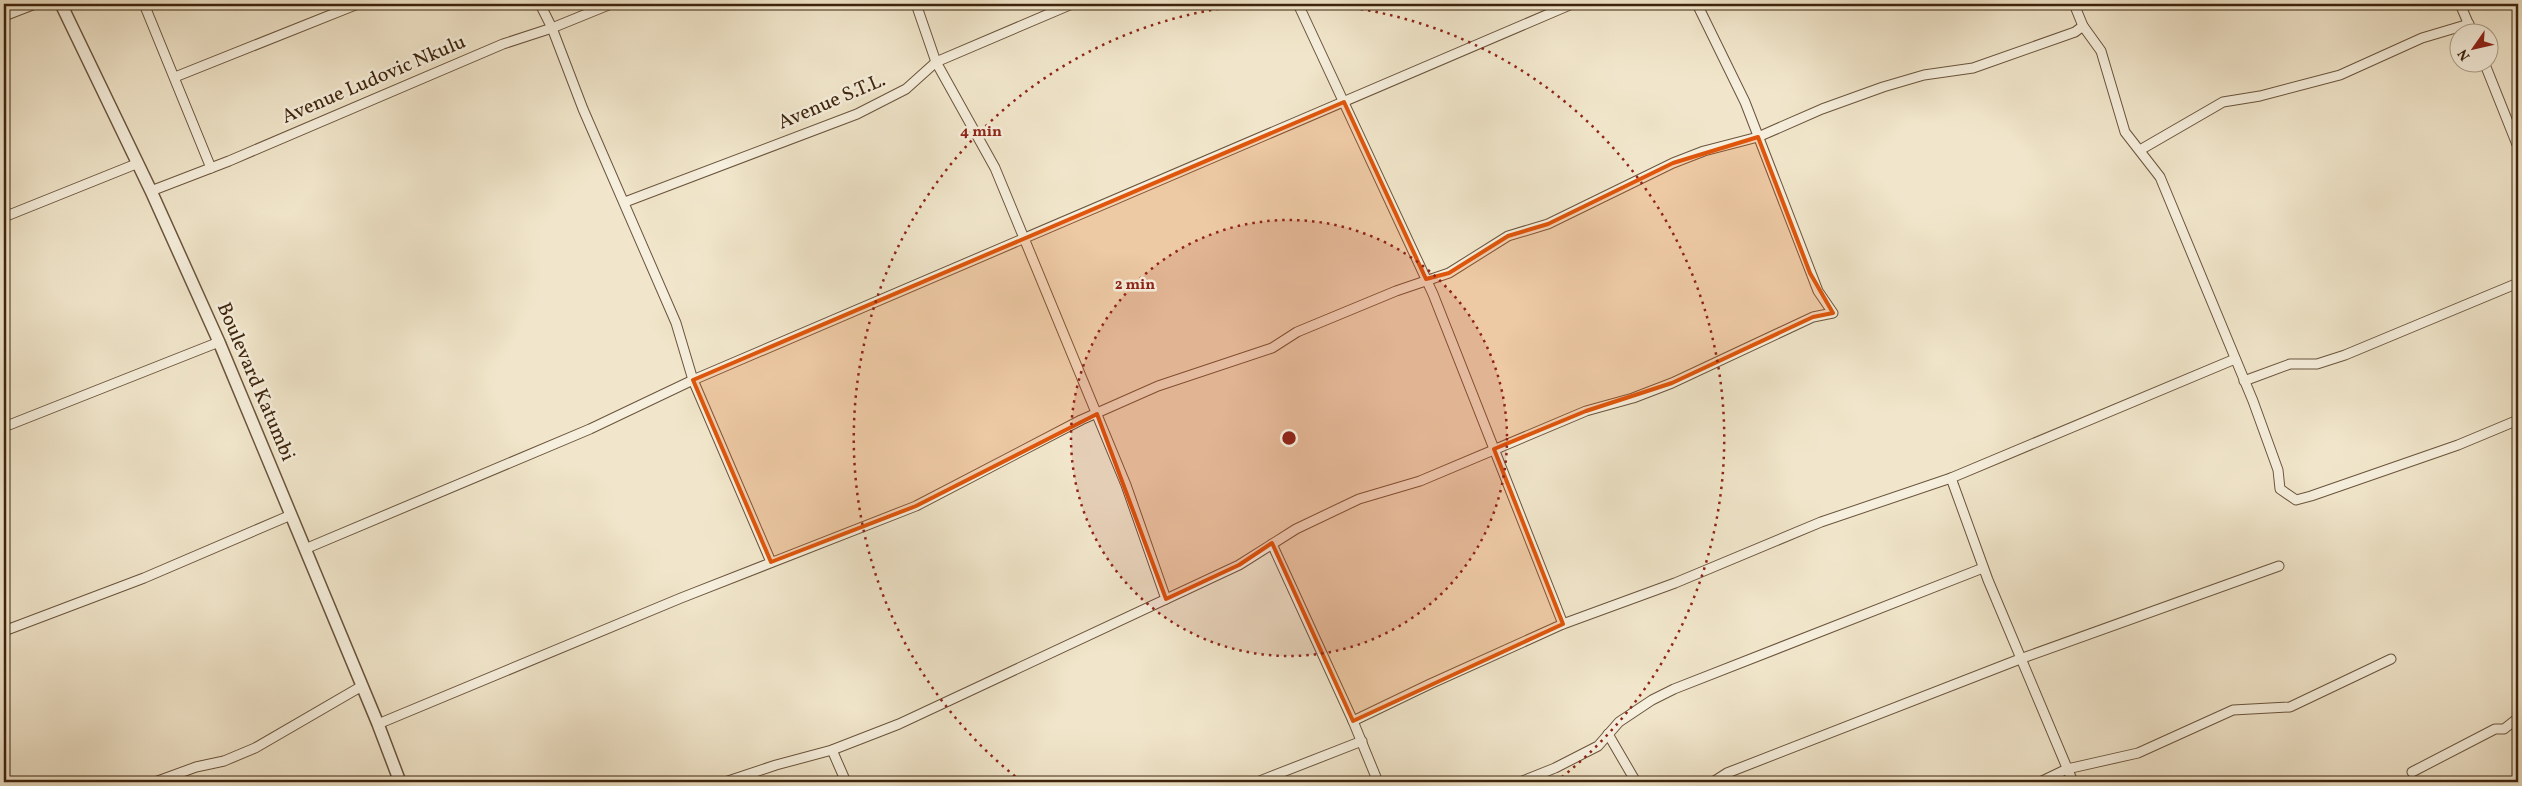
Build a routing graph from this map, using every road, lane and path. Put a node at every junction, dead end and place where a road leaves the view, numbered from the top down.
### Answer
1 (34, 4) edge
2 (61, 4) edge
3 (144, 4) edge
4 (358, 4) edge
5 (540, 4) edge
6 (611, 4) edge
7 (916, 4) edge
8 (1072, 4) edge
9 (1298, 4) edge
10 (1572, 4) edge
11 (1697, 4) edge
12 (2074, 4) edge
13 (2460, 4) edge
14 (4, 16) edge
15 (2468, 22) edge
16 (2083, 26) junction
17 (552, 28) junction
18 (2450, 32) edge
19 (936, 62) junction
20 (2488, 72) edge
21 (175, 77) junction
22 (1344, 102) junction
23 (1758, 137) junction
24 (2518, 144) edge
25 (2140, 150) junction
26 (136, 164) junction
27 (212, 168) junction
28 (151, 191) junction
29 (625, 202) junction
30 (4, 217) edge
31 (1024, 238) junction
32 (1426, 280) junction
33 (2518, 283) edge
34 (219, 342) junction
35 (2235, 359) junction
36 (693, 380) junction
37 (2244, 381) junction
38 (1097, 414) junction
39 (2518, 420) edge
40 (4, 427) edge
41 (1494, 449) junction
42 (1951, 478) junction
43 (290, 515) junction
44 (1272, 544) junction
45 (305, 549) junction
46 (771, 562) junction
47 (2279, 566) dead end
48 (1983, 568) junction
49 (1166, 599) junction
50 (1563, 624) junction
51 (4, 631) edge
52 (2020, 659) junction
53 (2391, 659) dead end
54 (362, 686) junction
55 (2518, 718) edge
56 (1353, 721) junction
57 (378, 724) junction
58 (1608, 734) junction
59 (1362, 741) junction
60 (832, 750) junction
61 (2067, 769) junction
62 (2412, 772) dead end
63 (155, 782) edge
64 (400, 782) edge
65 (725, 782) edge
66 (846, 782) edge
67 (1257, 782) edge
68 (1378, 782) edge
69 (1520, 782) edge
70 (1636, 782) edge
71 (1713, 782) edge
72 (2040, 782) edge
73 (2073, 782) edge

1 - 14 street
2 - 26 street, Boulevard Katumbi
3 - 21 street
4 - 21 street
5 - 17 street
6 - 17 street, Avenue Ludovic Nkulu
7 - 19 street
8 - 19 street, Avenue S.T.L.
9 - 22 street
10 - 22 street
11 - 23 street
12 - 16 street
13 - 15 street
16 - 23 street
16 - 25 street
17 - 27 street, Avenue Ludovic Nkulu
17 - 29 street
18 - 25 street
19 - 29 street, Avenue S.T.L.
19 - 31 street
20 - 24 street
21 - 27 street
22 - 31 street
22 - 32 street
23 - 32 street
23 - 41 street
25 - 35 street
26 - 28 street, Boulevard Katumbi
26 - 30 street
27 - 28 street, Avenue Ludovic Nkulu
28 - 34 street, Boulevard Katumbi
29 - 36 street
31 - 36 street
31 - 38 street
32 - 38 street
32 - 41 street
33 - 37 street
34 - 40 street
34 - 43 street, Boulevard Katumbi
35 - 37 street
35 - 42 street
36 - 45 street
36 - 46 street
37 - 39 street
38 - 46 street
38 - 49 street
41 - 44 street
41 - 50 street
42 - 48 street
42 - 50 street
43 - 45 street, Boulevard Katumbi
43 - 51 street
44 - 49 street
44 - 56 street
45 - 54 street, Boulevard Katumbi
46 - 57 street
47 - 52 street
48 - 52 street
48 - 58 street
49 - 60 street
50 - 56 street
52 - 61 street
52 - 71 street
53 - 61 street
54 - 57 street, Boulevard Katumbi
54 - 63 street
55 - 62 street
56 - 59 street
57 - 64 street, Boulevard Katumbi
58 - 69 street
58 - 70 street
59 - 67 street
59 - 68 street
60 - 65 street
60 - 66 street
61 - 72 street
61 - 73 street

